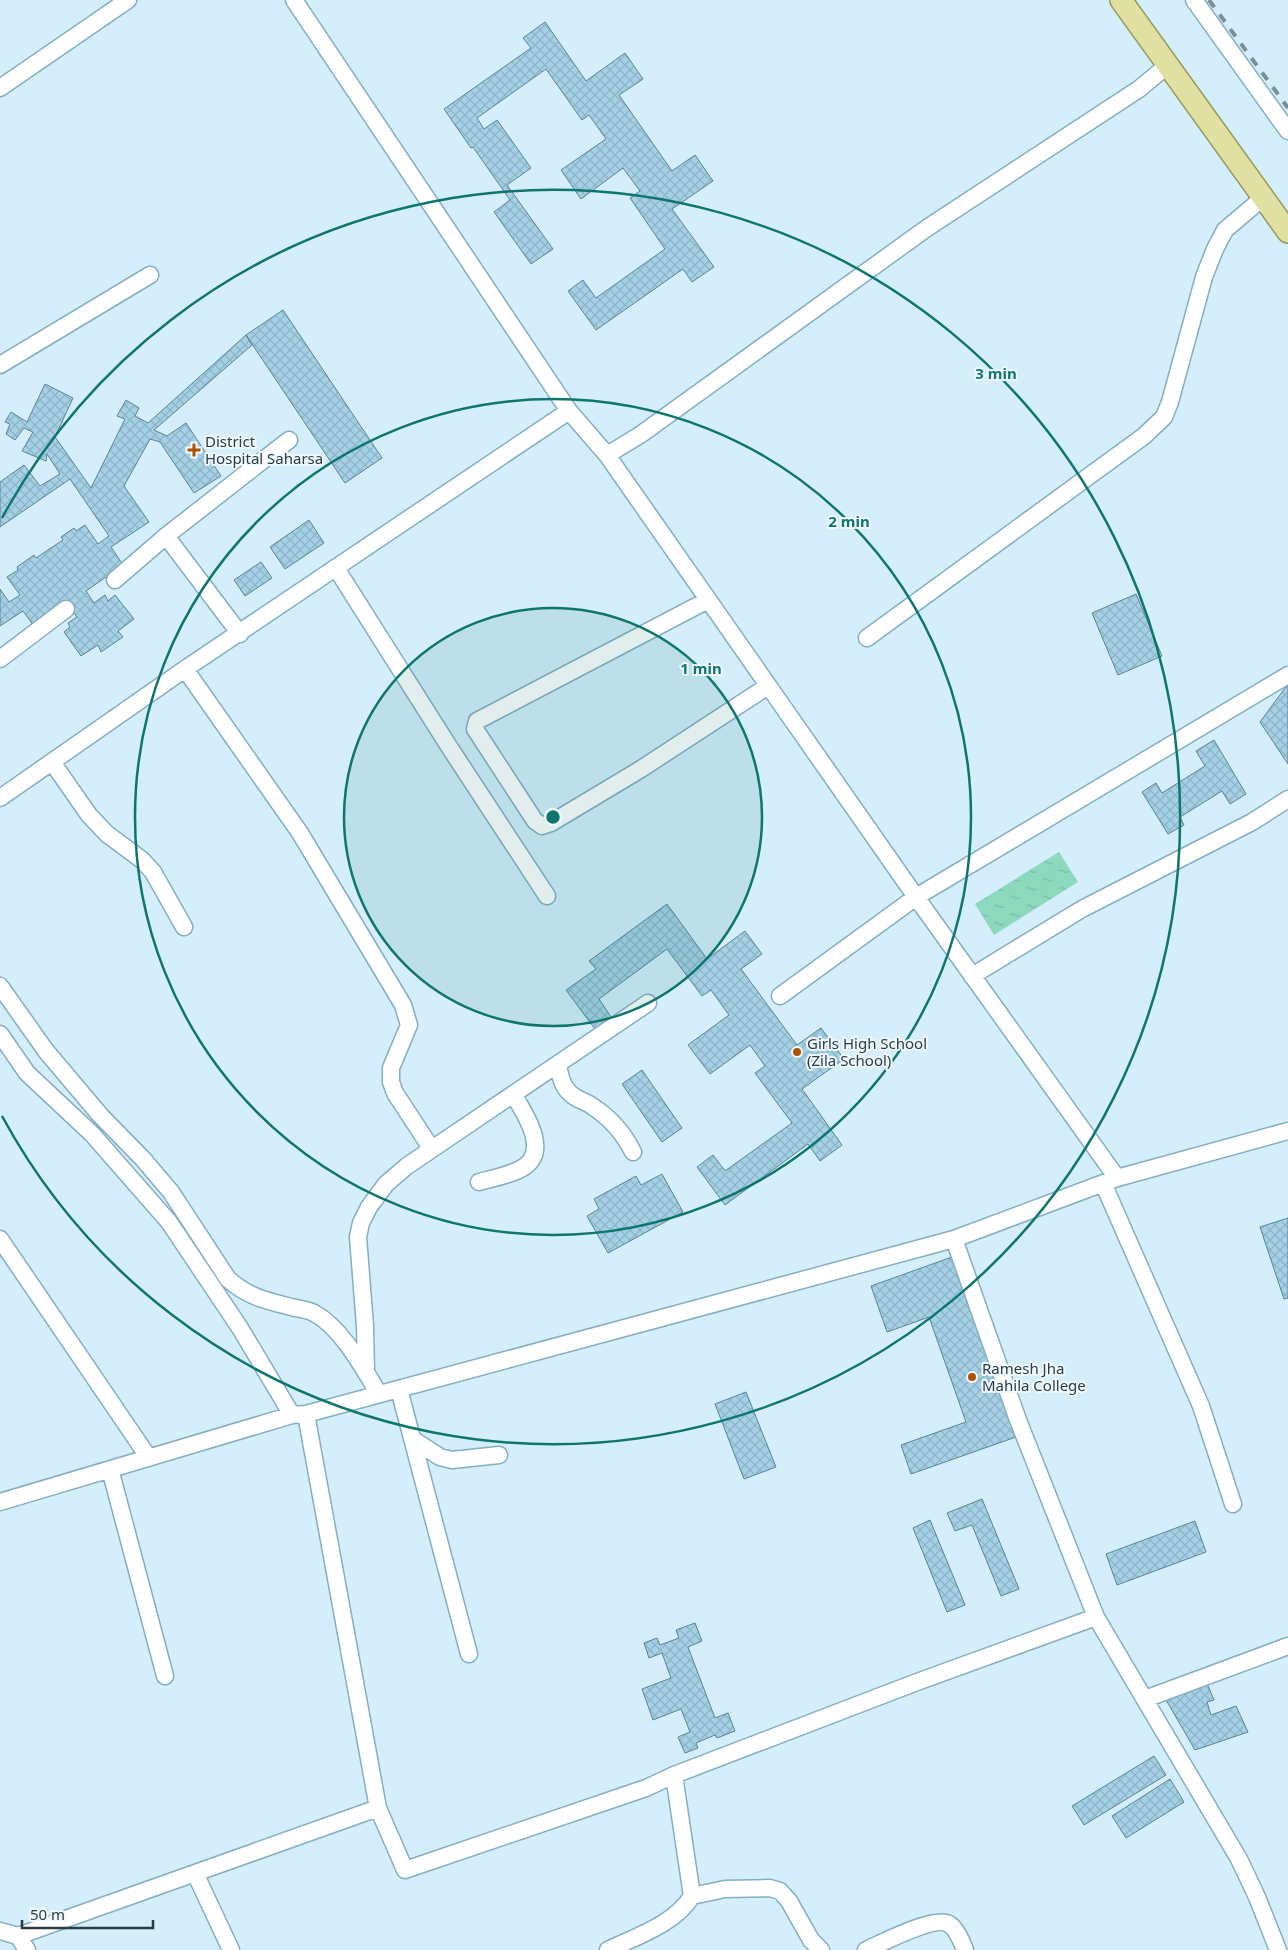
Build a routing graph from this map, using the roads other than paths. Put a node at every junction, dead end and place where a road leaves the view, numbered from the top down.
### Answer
1 (128, 0) edge
2 (294, 0) edge
3 (1121, 0) edge
4 (1194, 0) edge
5 (1168, 65) junction
6 (0, 88) edge
7 (1288, 131) edge
8 (1264, 197) junction
9 (1288, 232) edge
10 (150, 275) dead end
11 (0, 365) edge
12 (569, 411) junction
13 (289, 440) dead end
14 (607, 455) junction
15 (166, 536) junction
16 (336, 568) junction
17 (115, 580) dead end
18 (708, 600) junction
19 (66, 609) dead end
20 (240, 634) junction
21 (867, 638) dead end
22 (0, 658) edge
23 (185, 670) junction
24 (1288, 675) edge
25 (768, 686) junction
26 (52, 762) junction
27 (0, 798) edge
28 (1288, 799) edge
29 (548, 896) dead end
30 (916, 897) junction
31 (184, 927) dead end
32 (972, 976) junction
33 (0, 986) edge
34 (780, 996) dead end
35 (648, 1003) dead end
36 (0, 1034) edge
37 (558, 1064) junction
38 (513, 1094) junction
39 (1288, 1131) edge
40 (431, 1148) junction
41 (633, 1152) dead end
42 (1110, 1181) junction
43 (479, 1182) dead end
44 (0, 1239) edge
45 (954, 1239) junction
46 (366, 1372) junction
47 (399, 1389) junction
48 (379, 1394) junction
49 (299, 1414) junction
50 (412, 1440) junction
51 (499, 1455) dead end
52 (149, 1458) junction
53 (110, 1469) junction
54 (0, 1502) edge
55 (1233, 1504) dead end
56 (1096, 1617) junction
57 (1288, 1646) edge
58 (469, 1654) dead end
59 (165, 1676) dead end
60 (1145, 1699) junction
61 (674, 1775) junction
62 (378, 1808) junction
63 (195, 1873) junction
64 (692, 1896) junction
65 (0, 1931) edge
66 (18, 1936) junction
67 (27, 1950) edge
68 (231, 1950) edge
69 (608, 1950) edge
70 (821, 1950) edge
71 (866, 1950) edge
72 (965, 1950) edge
73 (1278, 1950) edge

1 - 6 street
2 - 12 street
3 - 5 main road
4 - 7 street
5 - 8 main road
5 - 14 street
8 - 9 main road
8 - 21 street
10 - 11 street
12 - 14 street
12 - 16 street
13 - 15 street
14 - 18 street
15 - 17 street
15 - 20 street
16 - 20 street
16 - 29 street
18 - 25 street
18 - 25 street
19 - 22 street
20 - 23 street
23 - 26 street
23 - 40 street
24 - 30 street
25 - 30 street
26 - 27 street
26 - 31 street
28 - 32 street
30 - 32 street
30 - 34 street
32 - 42 street
33 - 46 street
35 - 37 street
36 - 49 street
37 - 38 street
37 - 41 street
38 - 40 street
38 - 43 street
39 - 42 street
40 - 46 street
42 - 45 street
42 - 55 street
44 - 52 street
45 - 47 street
45 - 56 street
46 - 48 street
47 - 48 street
47 - 50 street
48 - 49 street
49 - 52 street
49 - 62 street
50 - 51 street
50 - 58 street
52 - 53 street
53 - 54 street
53 - 59 street
56 - 60 street
56 - 61 street
57 - 60 street
60 - 73 street
61 - 62 street
61 - 64 street
62 - 63 street
63 - 66 street
63 - 68 street
64 - 69 street
64 - 70 street
65 - 66 street
66 - 67 street
71 - 72 street

